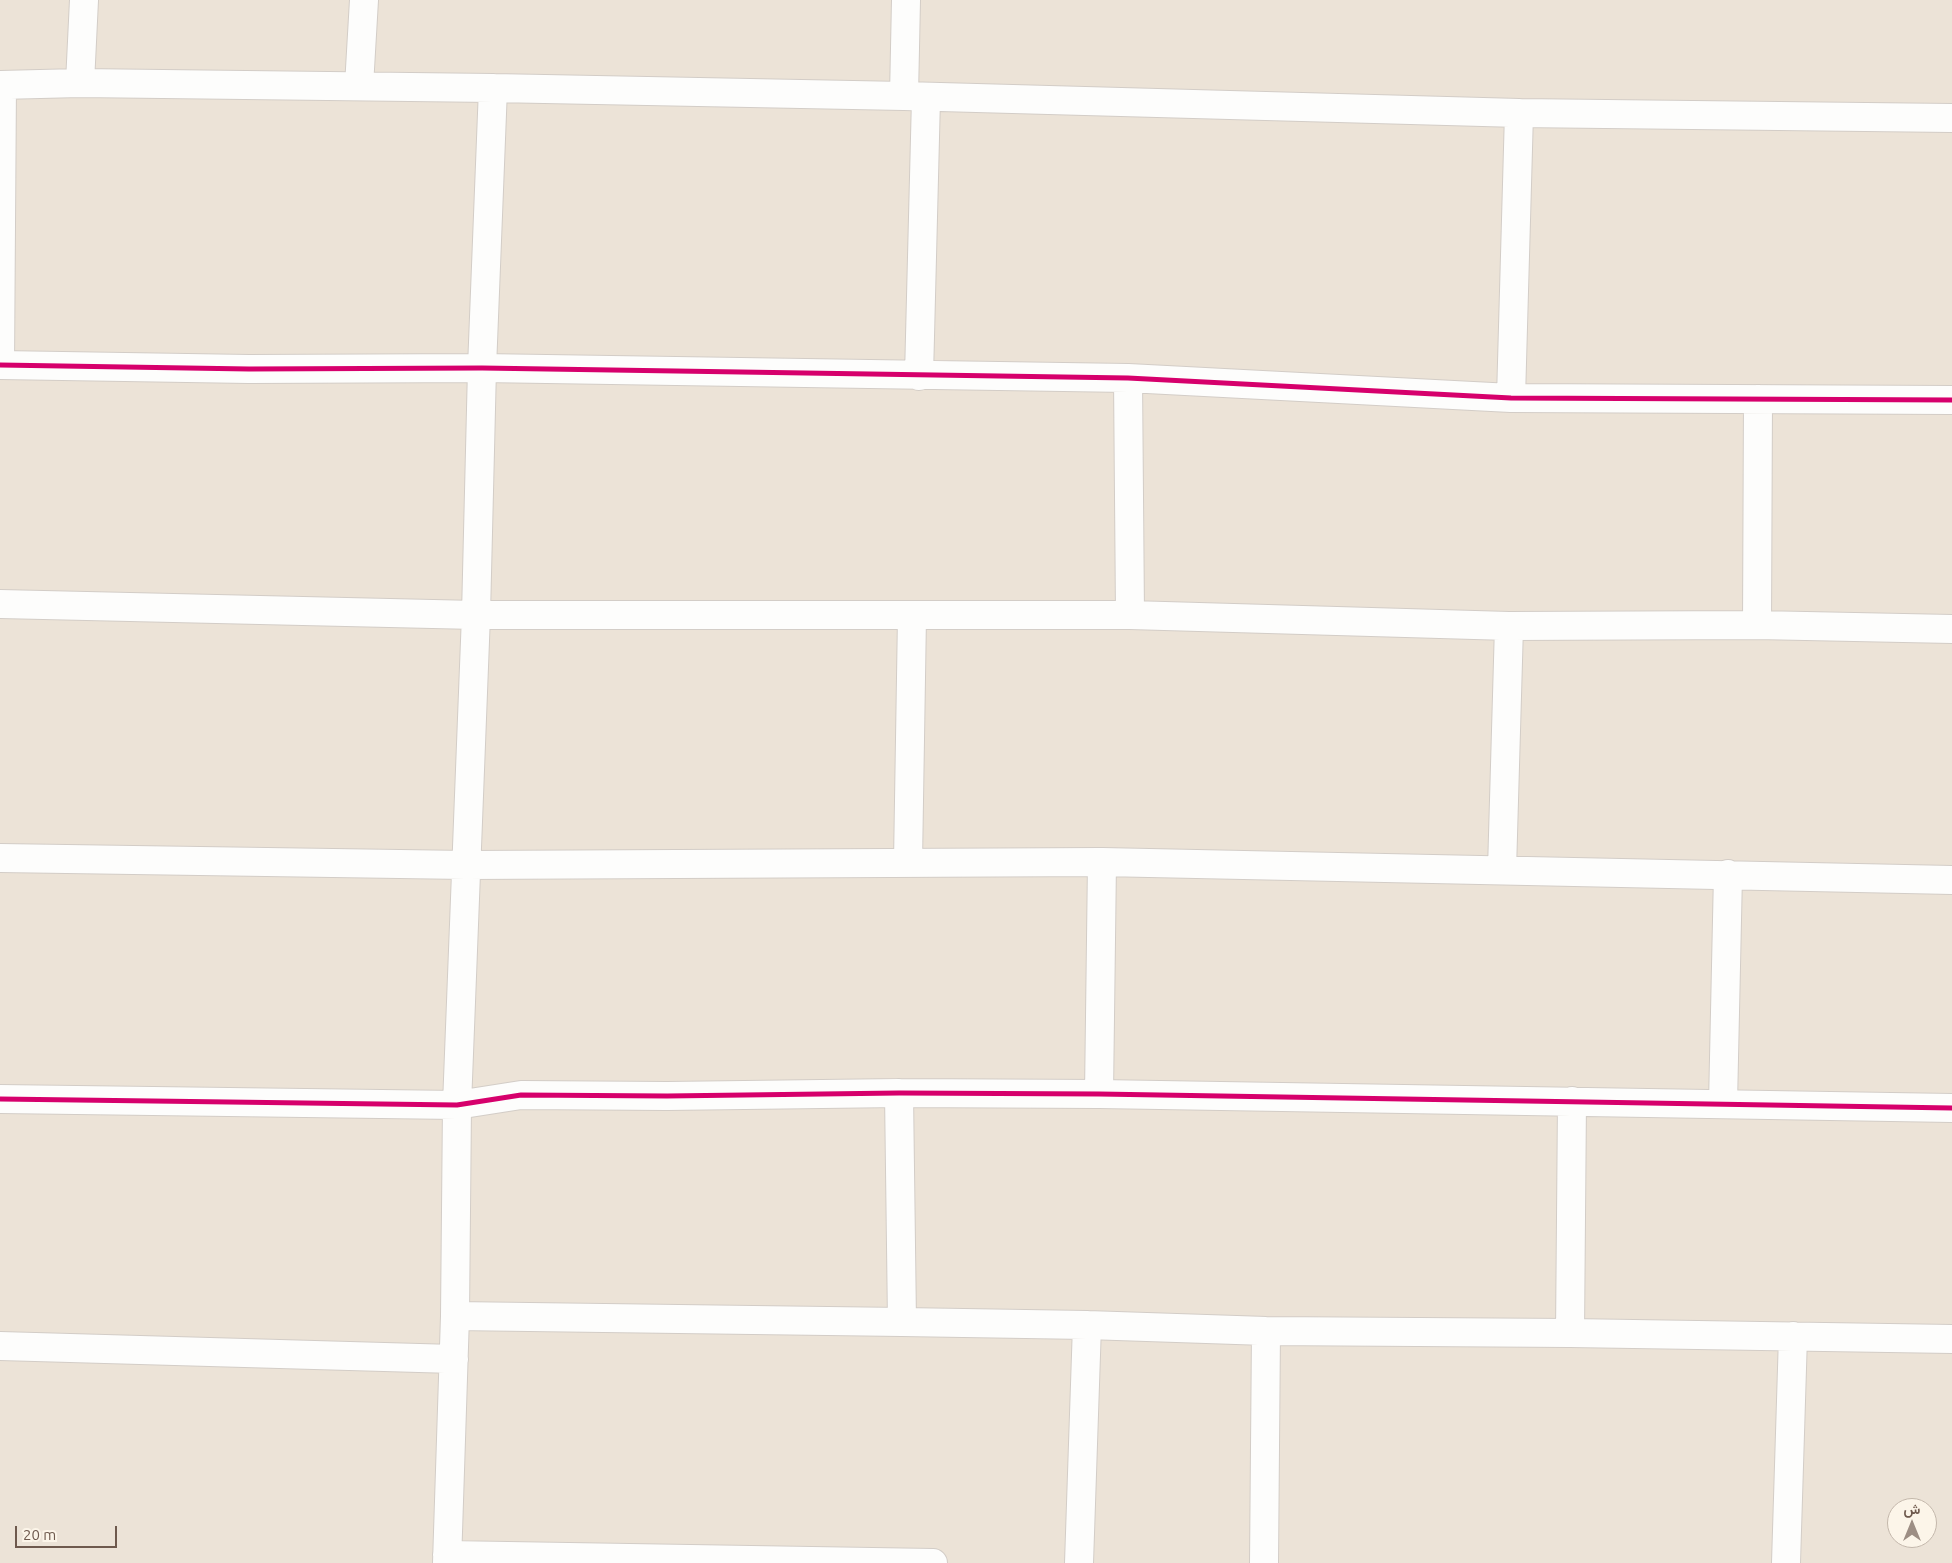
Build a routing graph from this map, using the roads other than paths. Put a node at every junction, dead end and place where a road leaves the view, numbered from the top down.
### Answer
1 (84, 0) edge
2 (364, 0) edge
3 (906, 0) edge
4 (80, 83) junction
5 (1, 85) edge
6 (359, 86) junction
7 (493, 88) junction
8 (915, 97) junction
9 (1519, 112) junction
10 (1952, 118) edge
11 (0, 365) edge
12 (482, 368) junction
13 (919, 376) junction
14 (1128, 378) junction
15 (1511, 398) junction
16 (1758, 399) junction
17 (1952, 400) edge
18 (0, 604) edge
19 (476, 614) junction
20 (1130, 614) junction
21 (912, 616) junction
22 (1758, 625) junction
23 (1508, 626) junction
24 (1952, 630) edge
25 (0, 858) edge
26 (908, 862) junction
27 (1102, 862) junction
28 (466, 865) junction
29 (1502, 870) junction
30 (1728, 874) junction
31 (1952, 880) edge
32 (900, 1093) junction
33 (1099, 1094) junction
34 (0, 1099) edge
35 (1572, 1101) junction
36 (1723, 1104) junction
37 (457, 1105) junction
38 (1952, 1108) edge
39 (455, 1316) junction
40 (902, 1322) junction
41 (1087, 1325) junction
42 (1266, 1331) junction
43 (1570, 1333) junction
44 (1793, 1336) junction
45 (1952, 1339) edge
46 (0, 1346) edge
47 (454, 1359) junction
48 (447, 1559) edge
49 (894, 1562) edge
50 (933, 1563) edge
51 (1079, 1563) edge
52 (1264, 1563) edge
53 (1786, 1563) edge

1 - 4 street
2 - 6 street
3 - 8 street
4 - 5 street
4 - 6 street
5 - 11 street
6 - 7 street
7 - 8 street
7 - 12 street
8 - 9 street
8 - 13 street
9 - 10 street
9 - 15 street
11 - 12 street
12 - 13 street
12 - 19 street
13 - 14 street
14 - 15 street
14 - 20 street
15 - 16 street
16 - 17 street
16 - 22 street
18 - 19 street
19 - 21 street
19 - 28 street
20 - 21 street
20 - 23 street
21 - 26 street
22 - 23 street
22 - 24 street
23 - 29 street
25 - 28 street
26 - 27 street
26 - 28 street
27 - 29 street
27 - 33 street
28 - 37 street
29 - 30 street
30 - 31 street
30 - 36 street
32 - 33 street
32 - 37 street
32 - 40 street
33 - 35 street
34 - 37 street
35 - 36 street
35 - 43 street
36 - 38 street
37 - 39 street
39 - 40 street
39 - 47 street
40 - 41 street
41 - 42 street
41 - 51 street
42 - 43 street
42 - 52 street
43 - 44 street
44 - 45 street
44 - 53 street
46 - 47 street
47 - 48 street
48 - 49 street
49 - 50 street

